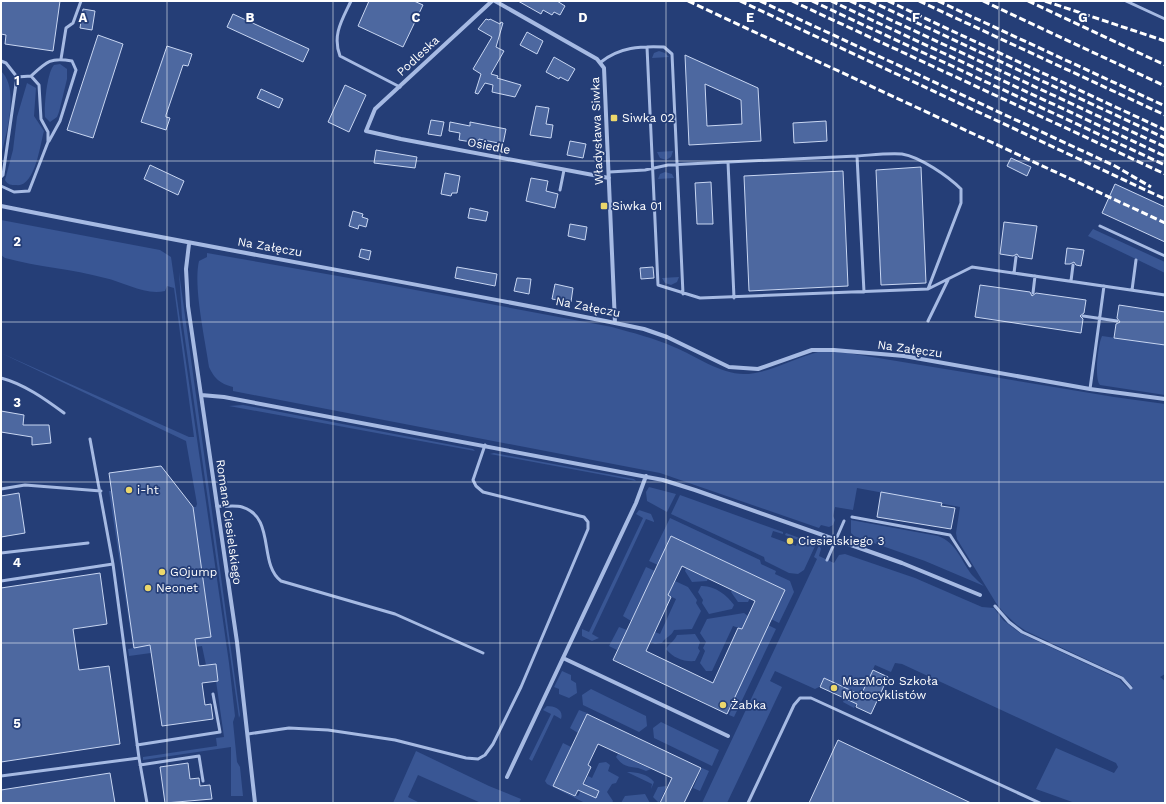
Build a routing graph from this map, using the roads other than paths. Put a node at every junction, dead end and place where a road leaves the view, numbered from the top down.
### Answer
1 (81, 1) edge
2 (351, 1) edge
3 (493, 1) edge
4 (1126, 1) edge
5 (1165, 19) edge
6 (647, 47) junction
7 (61, 59) junction
8 (1, 61) edge
9 (601, 62) junction
10 (31, 76) junction
11 (17, 77) junction
12 (400, 87) junction
13 (366, 131) joint
14 (48, 142) junction
15 (857, 156) junction
16 (728, 162) junction
17 (678, 164) junction
18 (653, 168) junction
19 (564, 170) junction
20 (608, 172) junction
21 (1, 177) edge
22 (609, 178) junction
23 (1, 186) edge
24 (560, 190) dead end
25 (1, 206) edge
26 (1100, 226) dead end
27 (189, 244) junction
28 (1165, 256) edge
29 (1016, 257) dead end
30 (1136, 260) dead end
31 (1073, 265) dead end
32 (1014, 273) junction
33 (1035, 276) junction
34 (949, 279) junction
35 (1071, 281) junction
36 (1104, 286) junction
37 (928, 289) junction
38 (1132, 290) junction
39 (864, 292) junction
40 (1033, 293) dead end
41 (683, 294) junction
42 (1165, 295) edge
43 (734, 298) junction
44 (1084, 316) dead end
45 (1100, 319) junction
46 (928, 321) dead end
47 (1117, 321) dead end
48 (615, 322) junction
49 (1, 378) edge
50 (1090, 389) junction
51 (201, 395) junction
52 (1165, 399) edge
53 (64, 413) dead end
54 (90, 439) dead end
55 (485, 445) junction
56 (646, 476) junction
57 (1, 489) edge
58 (101, 491) junction
59 (217, 506) junction
60 (852, 517) dead end
61 (844, 521) dead end
62 (835, 540) junction
63 (88, 542) dead end
64 (1, 553) edge
65 (827, 560) dead end
66 (113, 564) junction
67 (970, 566) dead end
68 (1, 581) edge
69 (980, 595) dead end
70 (995, 606) dead end
71 (483, 653) dead end
72 (563, 658) junction
73 (1131, 688) dead end
74 (214, 694) dead end
75 (248, 734) junction
76 (728, 736) dead end
77 (137, 745) junction
78 (139, 758) junction
79 (140, 766) junction
80 (1, 776) edge
81 (507, 777) dead end
82 (204, 781) dead end
83 (146, 803) edge
84 (255, 803) edge
85 (748, 803) edge
86 (1040, 803) edge

1 - 7 lane
2 - 12 lane
3 - 9 street, Władysława Siwka
3 - 12 street, Podleska
4 - 5 lane
6 - 9 lane
6 - 17 lane
6 - 18 lane
7 - 10 lane
7 - 14 lane
8 - 11 lane
9 - 20 street, Władysława Siwka
10 - 11 lane
10 - 14 lane
11 - 21 lane
12 - 13 street, Podleska
13 - 19 street, Osiedle
14 - 23 lane
15 - 16 lane
15 - 37 lane
15 - 39 lane
16 - 17 lane
16 - 43 lane
17 - 18 lane
17 - 41 lane
18 - 20 lane
18 - 41 lane
19 - 22 street, Osiedle
19 - 24 lane
20 - 22 street, Władysława Siwka
22 - 48 street, Władysława Siwka
25 - 27 street, Na Załęczu
26 - 28 lane
27 - 48 street, Na Załęczu
27 - 51 street, Romana Ciesielskiego
29 - 32 lane
30 - 38 lane
31 - 35 lane
32 - 33 lane
32 - 34 lane
33 - 35 lane
33 - 40 lane
34 - 37 lane
34 - 46 lane
35 - 36 lane
36 - 38 lane
36 - 45 lane
37 - 39 lane
38 - 42 lane
39 - 43 lane
41 - 43 lane
44 - 45 lane
45 - 47 lane
45 - 50 lane
48 - 50 street, Na Załęczu
49 - 53 lane
50 - 52 street, Na Załęczu
51 - 55 street
51 - 59 street, Romana Ciesielskiego
54 - 58 lane
55 - 56 street
55 - 75 lane
56 - 62 street
56 - 72 street
57 - 58 lane
58 - 66 lane
59 - 71 lane
59 - 75 street, Romana Ciesielskiego
60 - 67 lane
61 - 62 lane
62 - 65 lane
62 - 69 street
63 - 64 lane
66 - 68 lane
66 - 77 lane
70 - 73 lane
72 - 76 street
72 - 81 street
74 - 77 lane
75 - 84 street, Romana Ciesielskiego
77 - 78 lane
78 - 79 lane
78 - 80 lane
79 - 82 lane
79 - 83 lane
85 - 86 lane

